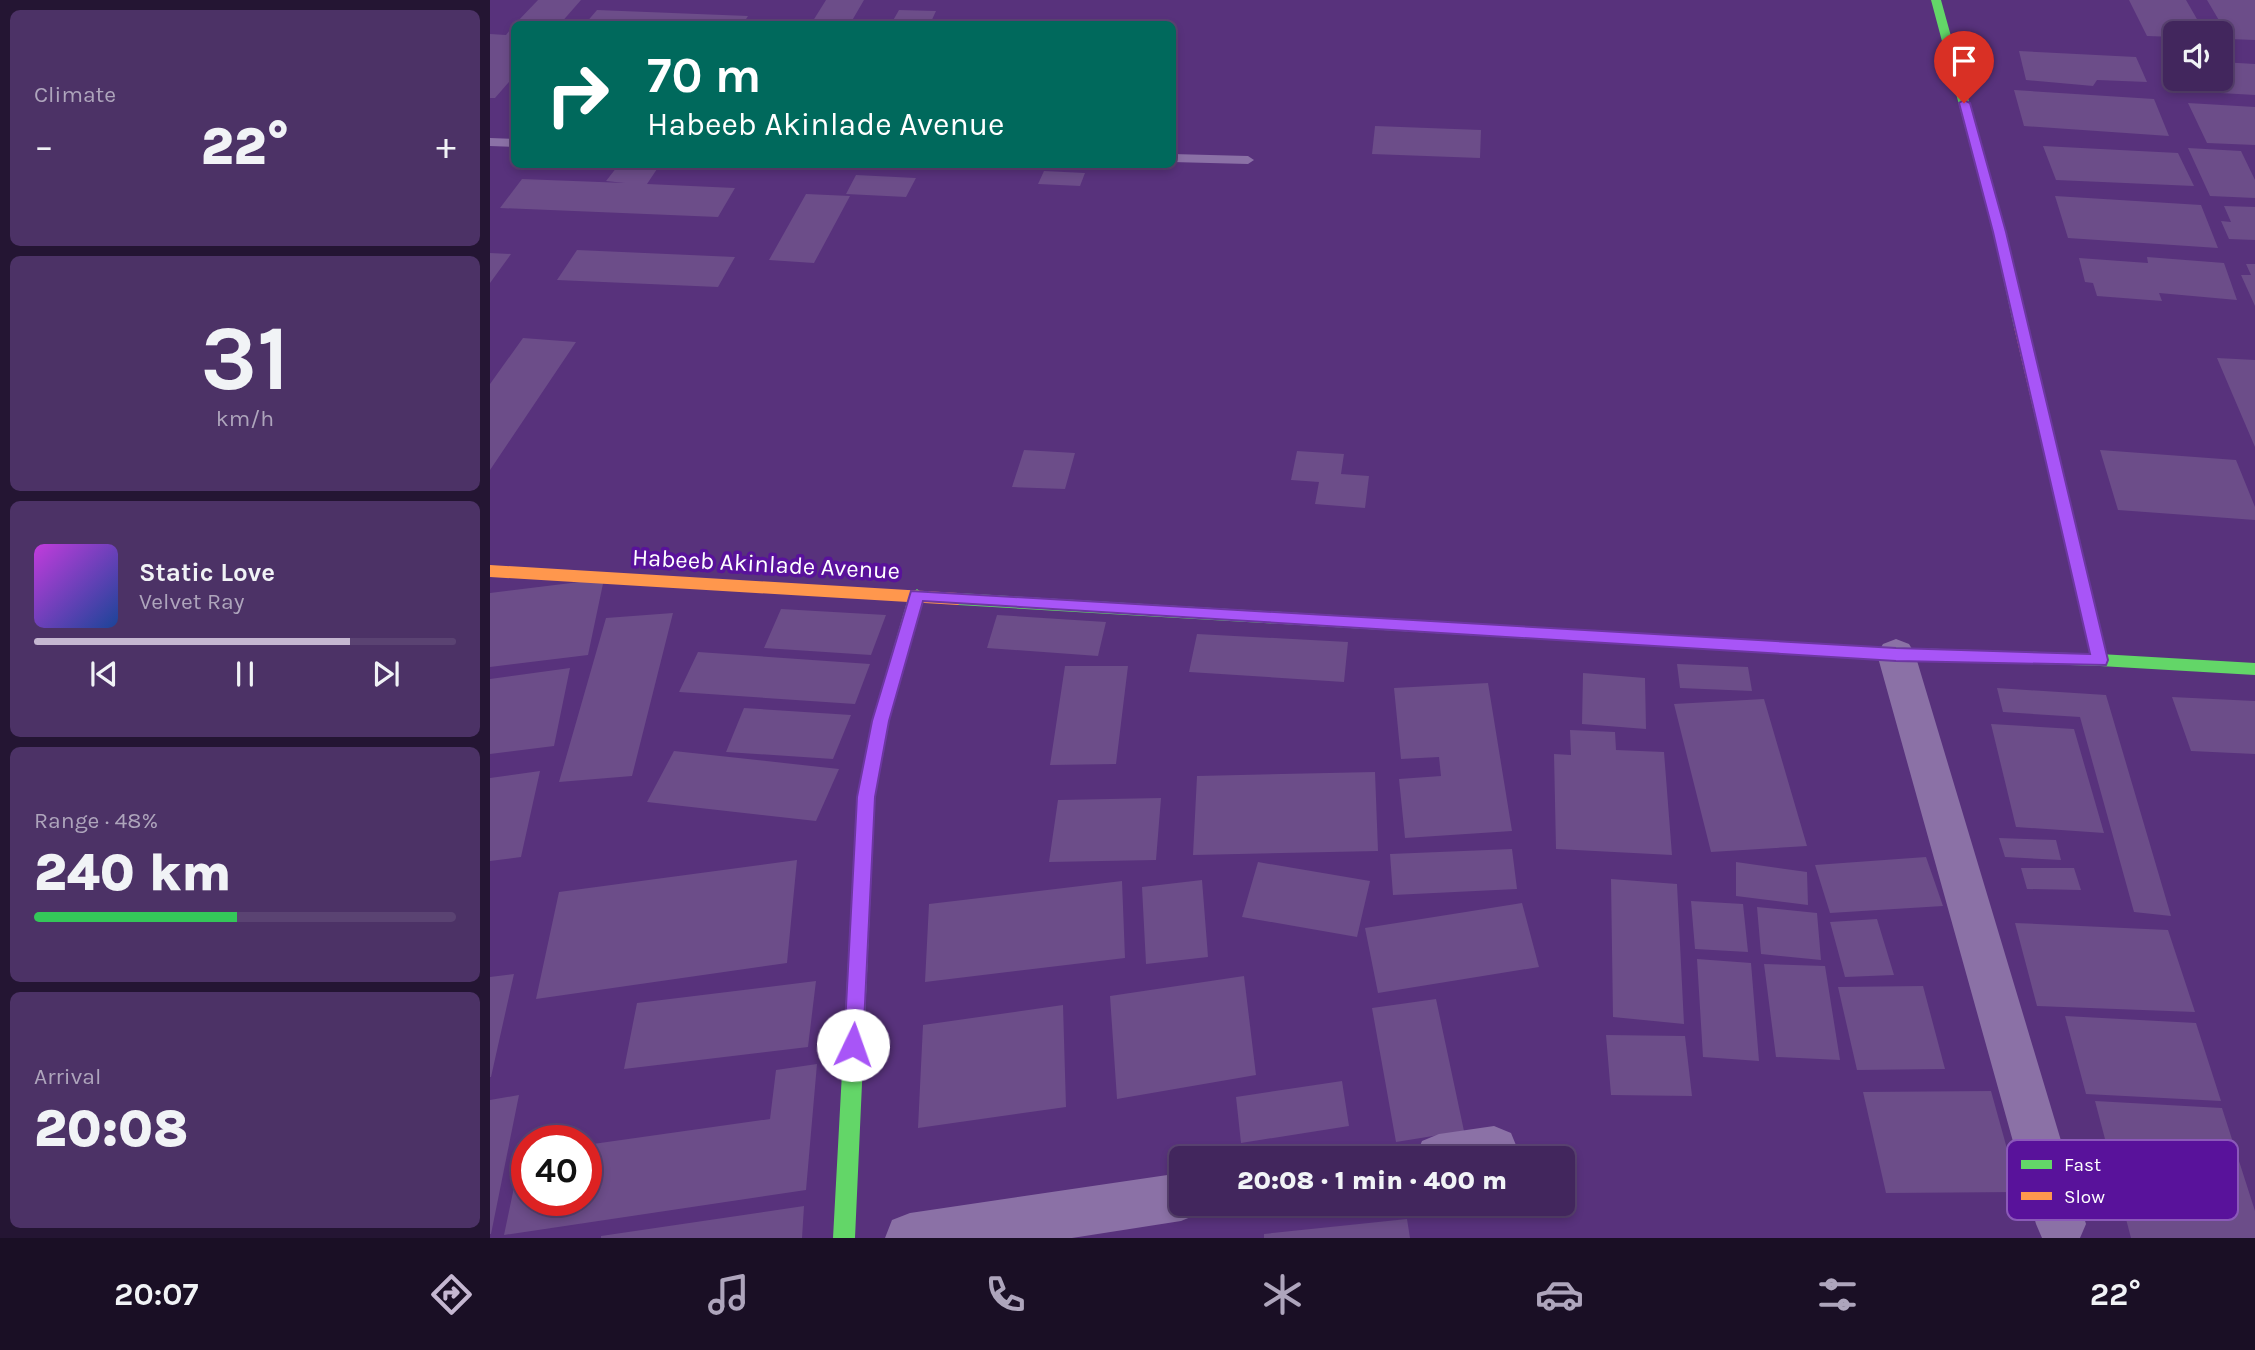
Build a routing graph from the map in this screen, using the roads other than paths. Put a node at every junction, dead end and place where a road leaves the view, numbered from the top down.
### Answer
1 (1937, 0) edge
2 (490, 142) edge
3 (511, 143) edge
4 (1176, 158) edge
5 (1248, 160) dead end
6 (490, 571) edge
7 (917, 595) junction
8 (1896, 654) junction
9 (2100, 660) junction
10 (2255, 669) edge
11 (2037, 1140) edge
12 (1169, 1199) edge
13 (2060, 1220) edge
14 (2061, 1224) dead end
15 (844, 1238) edge
16 (910, 1238) edge

1 - 9 street
2 - 3 lane
4 - 5 lane
6 - 7 street, Habeeb Akinlade Avenue
7 - 8 street, Habeeb Akinlade Avenue
7 - 15 street
8 - 9 street, Habeeb Akinlade Avenue
8 - 11 street
9 - 10 street, Habeeb Akinlade Avenue
12 - 16 street
13 - 14 street

